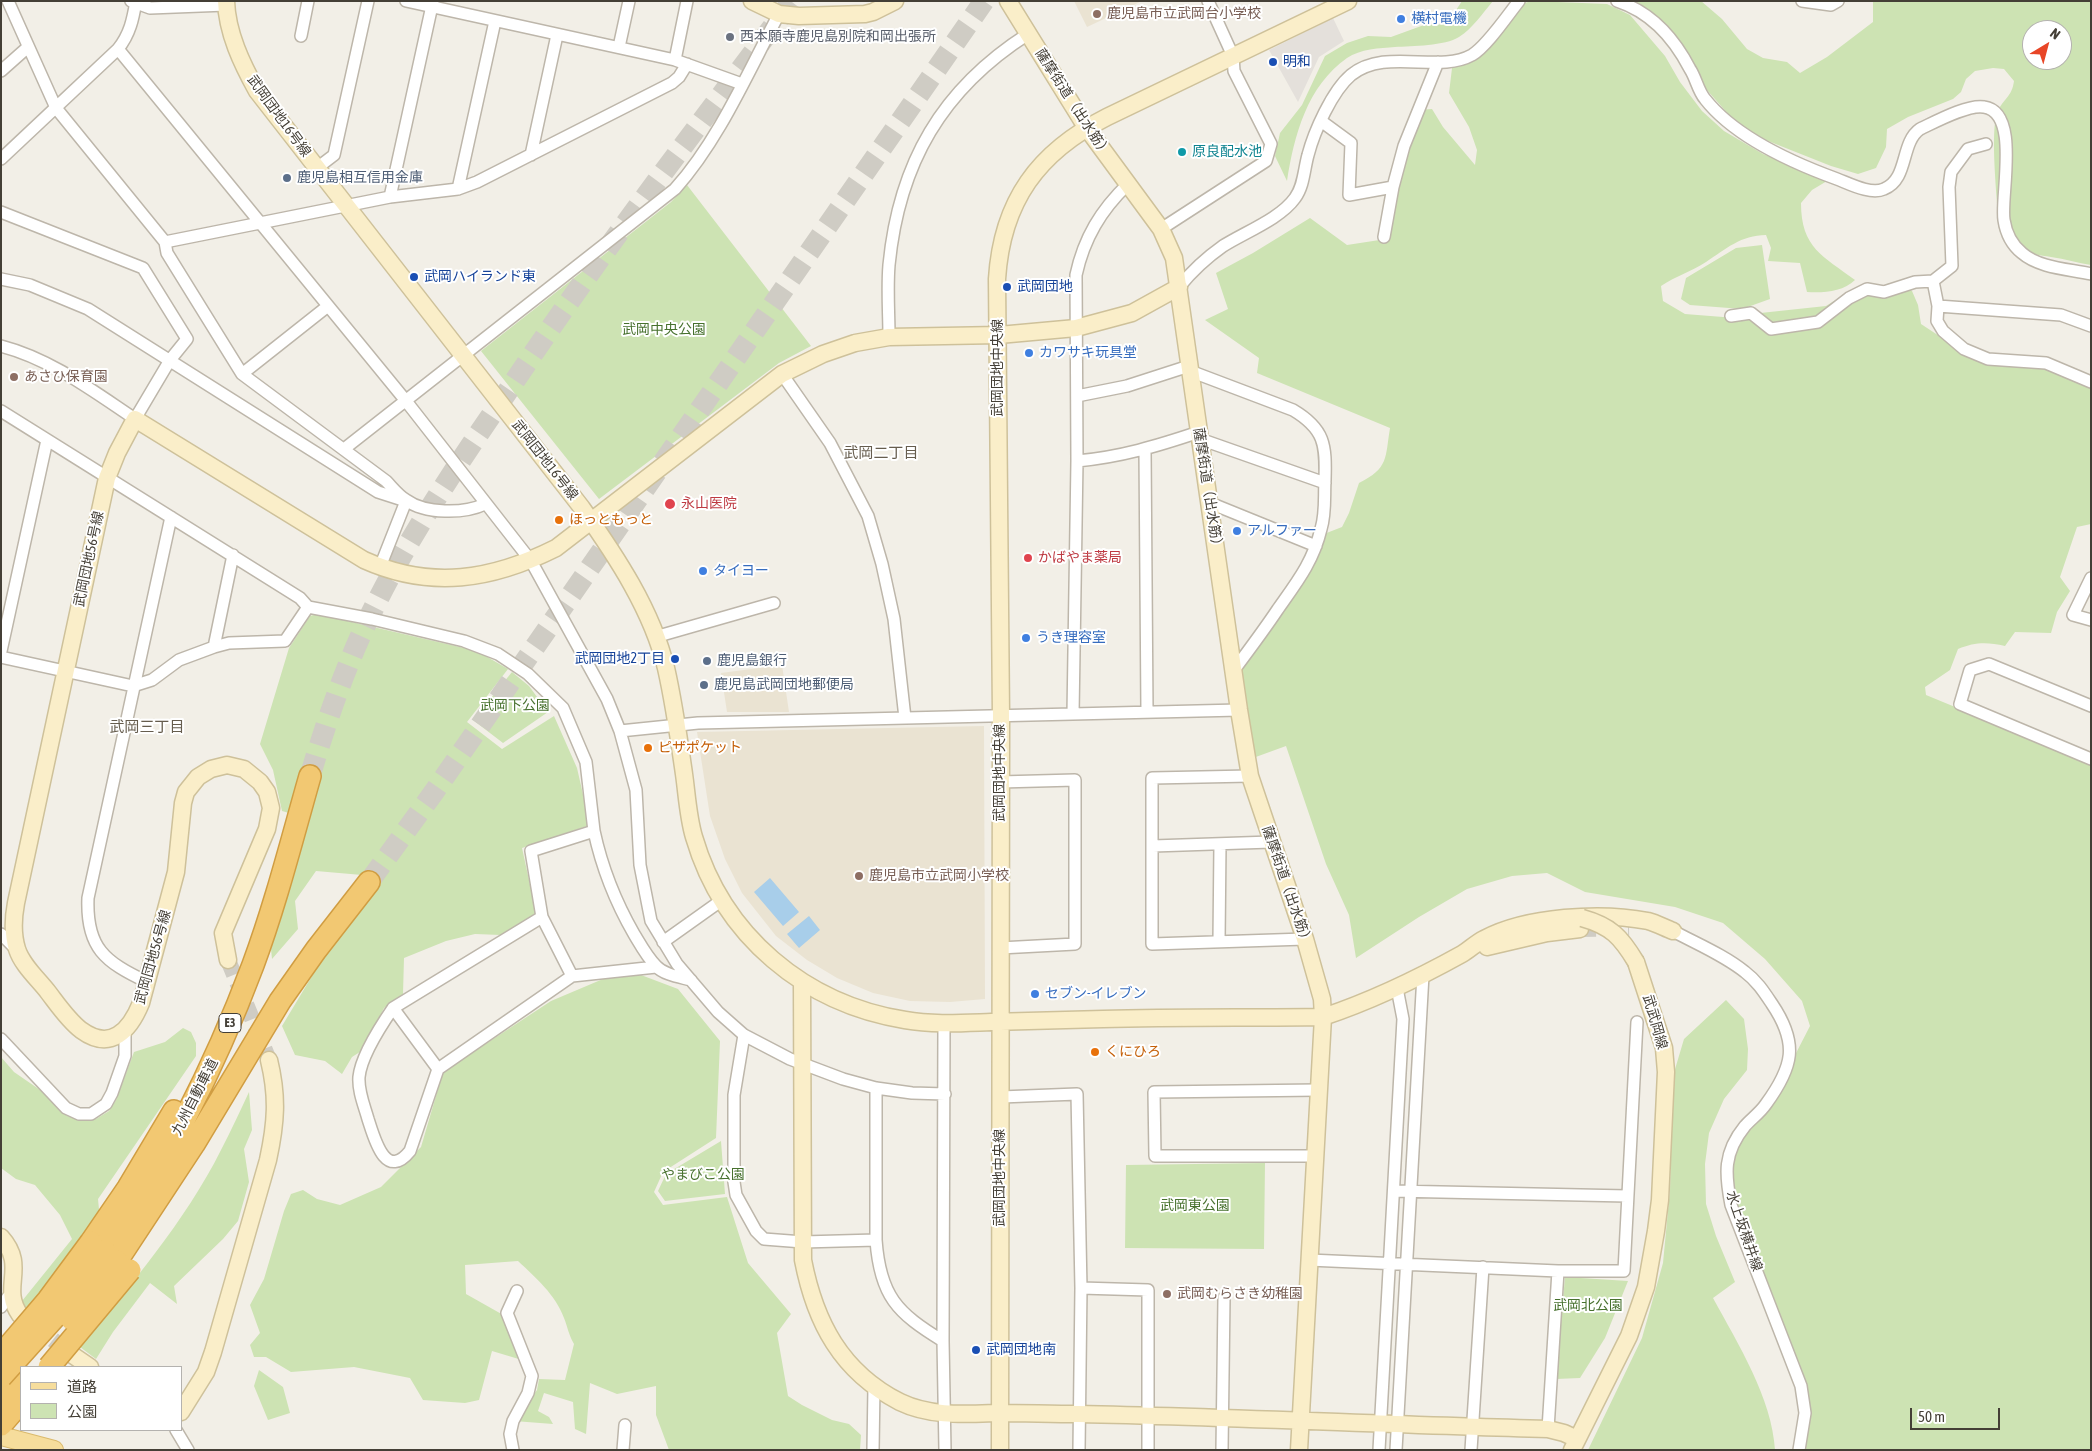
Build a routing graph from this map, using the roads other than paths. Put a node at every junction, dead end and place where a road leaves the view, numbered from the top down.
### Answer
1 (8, 1) edge
2 (308, 1) edge
3 (368, 1) edge
4 (406, 1) edge
5 (628, 1) edge
6 (688, 1) edge
7 (752, 1) edge
8 (895, 1) edge
9 (1008, 1) edge
10 (1208, 1) edge
11 (1348, 1) edge
12 (1519, 1) edge
13 (1617, 1) edge
14 (1802, 1) edge
15 (1838, 1) edge
16 (134, 2) edge
17 (226, 3) edge
18 (432, 4) edge
19 (779, 14) junction
20 (495, 21) junction
21 (1028, 34) junction
22 (556, 35) junction
23 (301, 36) dead end
24 (28, 47) junction
25 (619, 47) junction
26 (118, 49) junction
27 (1233, 56) junction
28 (675, 60) junction
29 (1438, 62) junction
30 (687, 64) junction
31 (1, 71) edge
32 (742, 84) junction
33 (56, 108) junction
34 (1321, 121) junction
35 (1086, 127) junction
36 (1986, 144) dead end
37 (531, 155) junction
38 (1, 160) edge
39 (317, 168) junction
40 (1128, 184) junction
41 (1393, 187) junction
42 (458, 189) junction
43 (390, 197) junction
44 (345, 206) junction
45 (1, 212) edge
46 (261, 222) junction
47 (1161, 229) junction
48 (1384, 237) dead end
49 (165, 242) junction
50 (2091, 274) edge
51 (1, 279) edge
52 (1934, 282) junction
53 (1179, 287) junction
54 (328, 306) junction
55 (1938, 306) junction
56 (1731, 316) dead end
57 (2091, 326) edge
58 (1076, 328) junction
59 (998, 335) junction
60 (889, 337) junction
61 (1, 346) edge
62 (463, 356) junction
63 (170, 360) junction
64 (1190, 369) junction
65 (242, 374) junction
66 (782, 374) junction
67 (2091, 382) edge
68 (1077, 396) junction
69 (406, 401) junction
70 (1, 411) edge
71 (135, 419) junction
72 (1199, 435) junction
73 (47, 440) junction
74 (344, 449) junction
75 (1145, 450) junction
76 (1077, 461) junction
77 (107, 478) junction
78 (1325, 484) junction
79 (406, 501) junction
80 (1210, 503) junction
81 (485, 504) junction
82 (171, 517) junction
83 (591, 521) junction
84 (1316, 546) junction
85 (233, 555) junction
86 (530, 560) junction
87 (380, 567) junction
88 (2091, 578) edge
89 (774, 602) dead end
90 (308, 607) junction
91 (2091, 620) edge
92 (655, 637) junction
93 (214, 647) junction
94 (1, 651) edge
95 (1, 656) edge
96 (65, 670) junction
97 (1234, 670) junction
98 (134, 686) junction
99 (2091, 706) edge
100 (1239, 710) junction
101 (1147, 712) junction
102 (1072, 714) junction
103 (1000, 716) junction
104 (904, 718) junction
105 (676, 724) junction
106 (620, 731) junction
107 (2091, 759) edge
108 (310, 776) tunnel mouth
109 (1250, 776) junction
110 (1000, 782) junction
111 (594, 830) junction
112 (1271, 842) junction
113 (1220, 844) junction
114 (1153, 846) junction
115 (369, 882) tunnel mouth
116 (722, 900) junction
117 (542, 917) junction
118 (1581, 924) junction
119 (1629, 928) tunnel mouth
120 (1672, 931) junction
121 (1, 934) edge
122 (1305, 939) junction
123 (1220, 941) junction
124 (663, 942) junction
125 (1000, 948) junction
126 (18, 951) junction
127 (228, 960) tunnel mouth
128 (656, 967) junction
129 (1423, 975) junction
130 (572, 976) junction
131 (691, 980) junction
132 (147, 982) junction
133 (802, 982) junction
134 (1397, 988) junction
135 (393, 1008) junction
136 (1323, 1017) junction
137 (1000, 1022) junction
138 (1637, 1022) dead end
139 (944, 1024) junction
140 (125, 1032) junction
141 (744, 1035) junction
142 (1, 1039) edge
143 (269, 1060) tunnel mouth
144 (803, 1065) junction
145 (438, 1069) junction
146 (876, 1088) junction
147 (1318, 1090) junction
148 (945, 1094) junction
149 (1000, 1097) junction
150 (1314, 1156) junction
151 (1394, 1191) junction
152 (1412, 1191) junction
153 (1626, 1196) junction
154 (1, 1238) edge
155 (876, 1240) junction
156 (802, 1242) junction
157 (111, 1256) junction
158 (1309, 1260) junction
159 (1390, 1263) junction
160 (1406, 1264) junction
161 (1483, 1267) junction
162 (1558, 1271) junction
163 (1081, 1288) junction
164 (517, 1291) dead end
165 (1224, 1298) dead end
166 (5, 1302) edge
167 (20, 1315) tunnel mouth
168 (943, 1341) junction
169 (71, 1354) tunnel mouth
170 (1, 1355) edge
171 (32, 1366) edge
172 (51, 1366) edge
173 (89, 1366) edge
174 (1, 1377) edge
175 (20, 1379) edge
176 (874, 1386) junction
177 (1, 1398) edge
178 (20, 1403) edge
179 (182, 1410) edge
180 (945, 1414) junction
181 (1000, 1414) junction
182 (1079, 1414) junction
183 (1147, 1417) junction
184 (1223, 1419) junction
185 (1300, 1422) junction
186 (1380, 1424) junction
187 (1397, 1424) junction
188 (1, 1425) edge
189 (625, 1425) dead end
190 (1473, 1427) junction
191 (1548, 1429) junction
192 (177, 1432) edge
193 (1, 1436) edge
194 (1578, 1438) edge
195 (54, 1450) edge
196 (179, 1450) edge
197 (188, 1450) edge
198 (514, 1450) edge
199 (623, 1450) edge
200 (872, 1450) edge
201 (945, 1450) edge
202 (1000, 1450) edge
203 (1079, 1450) edge
204 (1148, 1450) edge
205 (1222, 1450) edge
206 (1299, 1450) edge
207 (1378, 1450) edge
208 (1396, 1450) edge
209 (1472, 1450) edge
210 (1799, 1450) edge

1 - 24 street
2 - 23 street
3 - 39 street
4 - 18 street
5 - 25 street
6 - 28 street
7 - 19 street
8 - 19 street
9 - 21 street, 薩摩街道（出水筋）
10 - 27 street
11 - 27 street, 武岡団地中央線
12 - 29 street
13 - 50 street
14 - 15 street
16 - 17 street
16 - 26 street
17 - 39 street, 武岡団地16号線
18 - 20 street
18 - 43 street
19 - 32 street
20 - 22 street
20 - 42 street
21 - 35 street, 薩摩街道（出水筋）
21 - 60 street
22 - 25 street
22 - 37 street
24 - 31 street
24 - 33 street
25 - 28 street
26 - 33 street
26 - 46 street
27 - 35 street, 武岡団地中央線
27 - 47 street
28 - 30 street
29 - 34 street
29 - 41 street
30 - 32 street
30 - 37 street
32 - 62 street
33 - 38 street
33 - 49 street
34 - 41 street
34 - 53 street
35 - 40 street, 薩摩街道（出水筋）
35 - 59 street, 武岡団地中央線
36 - 52 street
37 - 42 street
39 - 44 street, 武岡団地16号線
40 - 47 street, 薩摩街道（出水筋）
40 - 58 street
41 - 48 street
42 - 43 street
43 - 44 street
44 - 46 street
44 - 62 street, 武岡団地16号線
45 - 63 street
46 - 49 street
46 - 54 street
47 - 53 street, 薩摩街道（出水筋）
49 - 65 street
51 - 63 street
52 - 55 street
52 - 56 street
53 - 58 street
53 - 64 street, 薩摩街道（出水筋）
54 - 65 street
54 - 69 street
55 - 57 street
55 - 67 street
58 - 59 street
58 - 68 street
59 - 60 street
59 - 103 street, 武岡団地中央線
60 - 66 street
61 - 71 street
62 - 69 street
62 - 83 street, 武岡団地16号線
63 - 71 street
63 - 79 street
64 - 68 street
64 - 72 street, 薩摩街道（出水筋）
64 - 78 street
65 - 74 street
66 - 83 street
66 - 104 street
68 - 76 street
69 - 74 street
69 - 81 street
70 - 73 street
71 - 77 street, 武岡団地56号線
71 - 87 street
72 - 75 street
72 - 78 street
72 - 80 street, 薩摩街道（出水筋）
73 - 77 street
73 - 94 street
74 - 79 street
75 - 76 street
75 - 101 street
76 - 102 street
77 - 82 street
77 - 96 street, 武岡団地56号線
78 - 84 street
79 - 81 street
79 - 87 street
80 - 84 street
80 - 97 street, 薩摩街道（出水筋）
81 - 86 street
82 - 85 street
82 - 98 street
83 - 86 street
83 - 92 street, 武岡団地16号線
84 - 97 street
85 - 90 street
85 - 93 street
86 - 87 street
86 - 106 street
88 - 91 street
89 - 92 street
90 - 93 street
90 - 111 street
92 - 105 street, 武岡団地16号線
93 - 98 street
95 - 96 street
96 - 98 street
96 - 126 street, 武岡団地56号線
97 - 100 street, 薩摩街道（出水筋）
98 - 132 street
99 - 107 street
100 - 101 street
100 - 109 street, 薩摩街道（出水筋）
101 - 102 street
102 - 103 street
103 - 104 street
103 - 110 street, 武岡団地中央線
104 - 105 street
105 - 106 street
105 - 116 street, 武岡団地16号線
106 - 124 street
108 - 157 highway, 九州自動車道 / E3
109 - 112 street, 薩摩街道（出水筋）
109 - 114 street
110 - 125 street, 武岡団地中央線
110 - 125 street
111 - 117 street
111 - 128 street
112 - 113 street
112 - 122 street, 薩摩街道（出水筋）
113 - 114 street
113 - 123 street
114 - 123 street
115 - 157 highway, 九州自動車道 / E3
116 - 124 street
116 - 133 street, 武岡団地16号線
117 - 130 street
117 - 135 street
118 - 120 street
118 - 129 street, 武武岡線
118 - 194 street, 武武岡線, bridge
119 - 120 street
120 - 210 street, 水上坂横井線
121 - 126 street
122 - 123 street
122 - 136 street, 薩摩街道（出水筋）
124 - 131 street
125 - 137 street, 武岡団地中央線
126 - 140 street, 武岡団地56号線
127 - 132 street, 武岡団地56号線
128 - 130 street
128 - 131 street
129 - 134 street, 武武岡線
129 - 152 street
130 - 145 street
131 - 141 street
132 - 140 street, 武岡団地56号線
133 - 139 street, 武岡団地16号線
133 - 144 street
134 - 136 street, 武武岡線
134 - 151 street
135 - 145 street
135 - 145 street
136 - 137 street, 武岡団地16号線
136 - 147 street, 薩摩街道（出水筋）
137 - 139 street, 武岡団地16号線
137 - 149 street, 武岡団地中央線
138 - 153 street
139 - 148 street
140 - 142 street
141 - 144 street
141 - 156 street
143 - 179 street
144 - 146 street
144 - 156 street
146 - 148 street
146 - 155 street
147 - 150 street, 薩摩街道（出水筋）
147 - 150 street
148 - 168 street
149 - 163 street
149 - 181 street, 武岡団地中央線
150 - 158 street, 薩摩街道（出水筋）
151 - 152 street
151 - 159 street
152 - 153 street
152 - 160 street
153 - 162 street
154 - 166 street
155 - 156 street
155 - 168 street
156 - 176 street
157 - 170 highway, bridge
157 - 171 highway, 九州自動車道 / E3, bridge
157 - 172 highway, bridge
157 - 174 highway, 九州自動車道 / E3, bridge
158 - 159 street
158 - 185 street, 薩摩街道（出水筋）
159 - 160 street
159 - 186 street
160 - 161 street
160 - 187 street
161 - 162 street
161 - 190 street
162 - 191 street
163 - 182 street
163 - 183 street
164 - 198 street
165 - 184 street
166 - 167 street
168 - 180 street
169 - 173 street
175 - 177 highway
176 - 180 street
176 - 200 street
178 - 188 highway
180 - 181 street
180 - 201 street
181 - 182 street
181 - 202 street, 武岡団地中央線
182 - 183 street
182 - 203 street
183 - 184 street
183 - 204 street
184 - 185 street
184 - 205 street
185 - 186 street
185 - 206 street, 薩摩街道（出水筋）
186 - 187 street
186 - 207 street
187 - 190 street
187 - 208 street
189 - 199 street
190 - 191 street
190 - 209 street
191 - 194 street
192 - 196 street
192 - 197 street
193 - 195 main road

